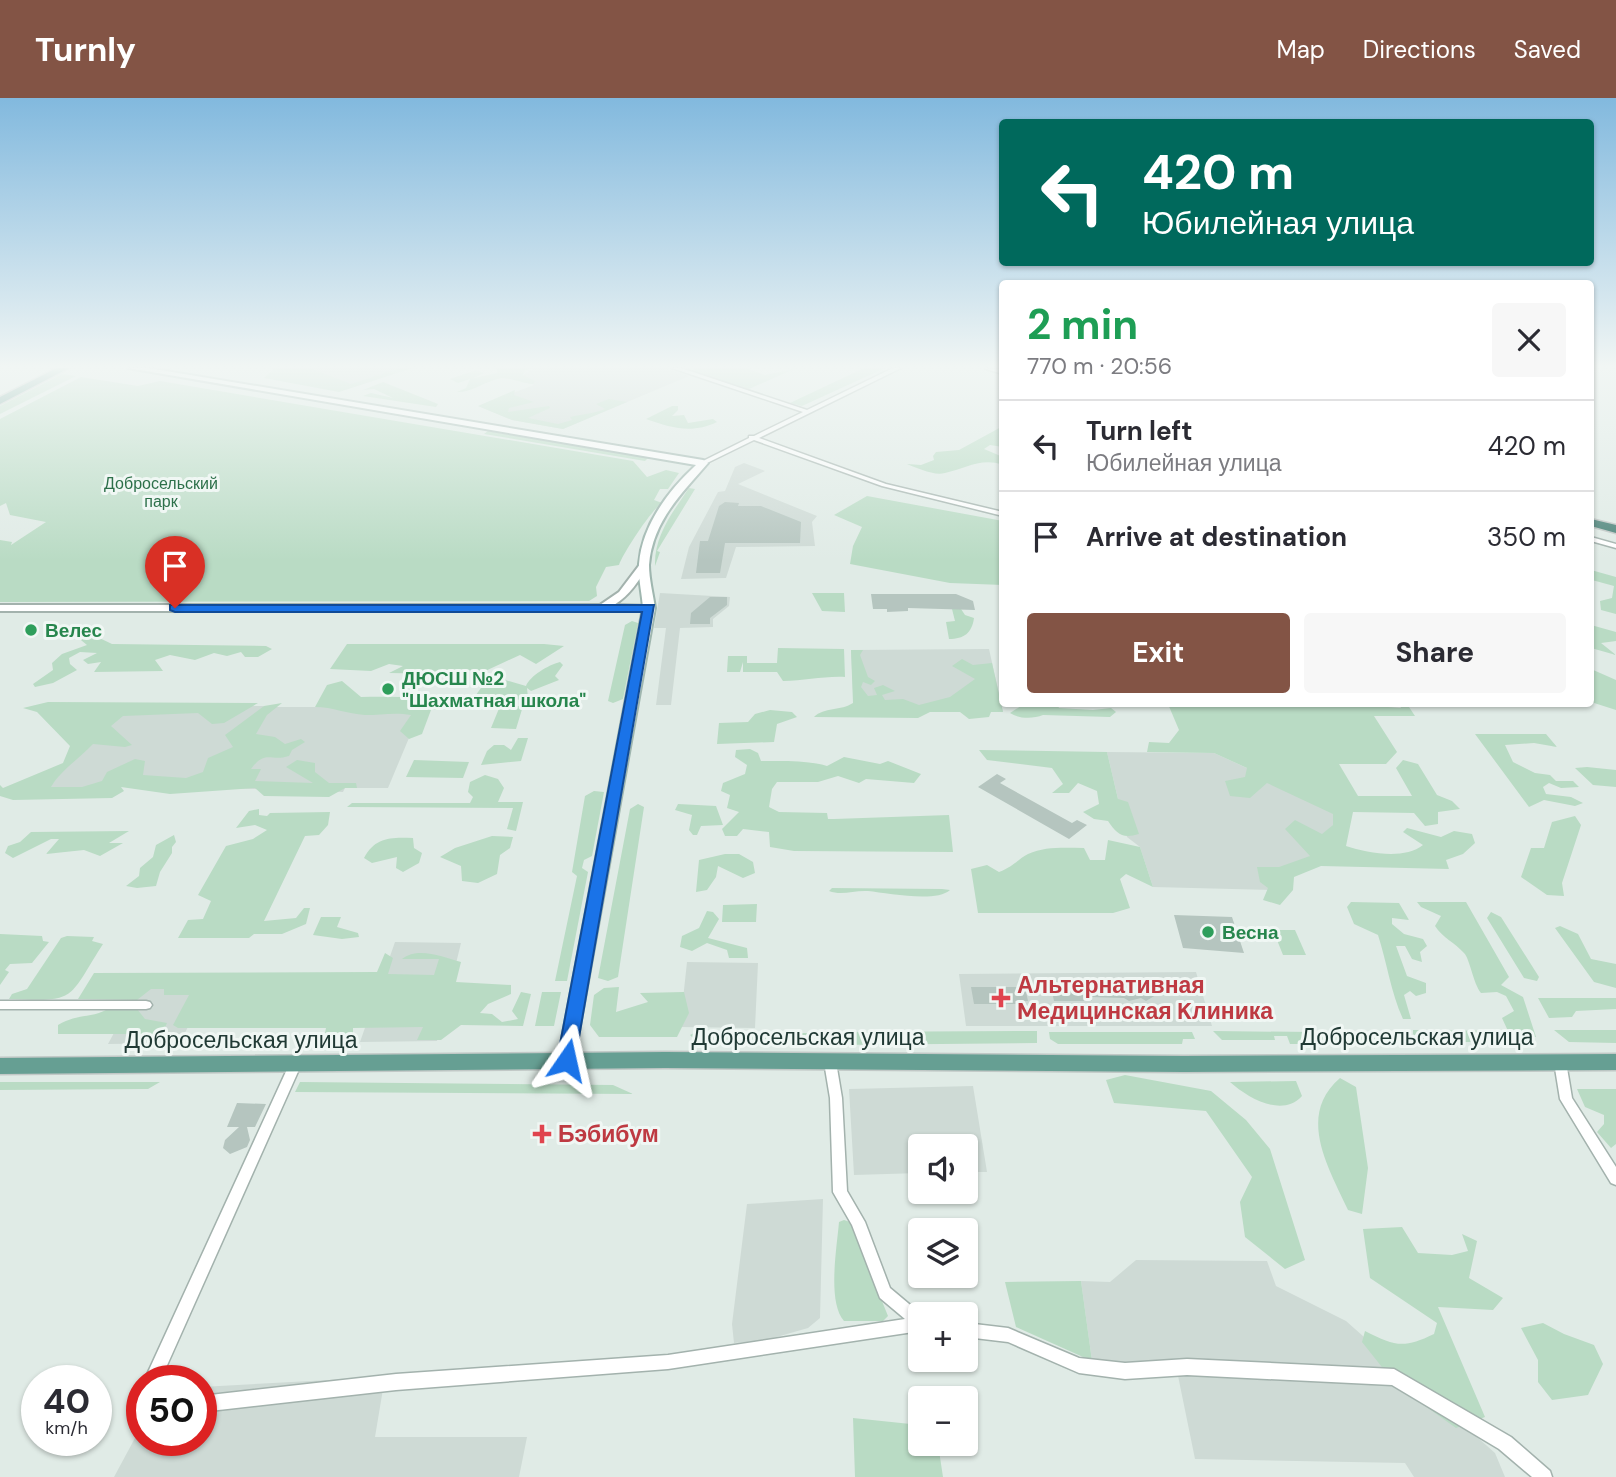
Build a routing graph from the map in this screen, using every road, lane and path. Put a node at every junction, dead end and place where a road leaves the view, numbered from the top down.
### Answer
1 (519, 432) edge
2 (761, 432) edge
3 (751, 437) junction
4 (703, 463) junction
5 (999, 513) edge
6 (1594, 522) edge
7 (1616, 528) edge
8 (1594, 540) edge
9 (1616, 546) edge
10 (644, 565) junction
11 (600, 607) junction
12 (0, 608) edge
13 (649, 608) junction
14 (0, 1005) edge
15 (146, 1005) dead end
16 (567, 1060) junction
17 (830, 1062) junction
18 (1560, 1062) junction
19 (1616, 1062) edge
20 (295, 1065) junction
21 (0, 1066) edge
22 (1616, 1180) edge
23 (908, 1313) edge
24 (908, 1325) edge
25 (978, 1331) edge
26 (159, 1365) edge
27 (217, 1402) edge
28 (1544, 1477) edge

1 - 4 main road
2 - 3 street
3 - 4 street
3 - 5 street
4 - 10 main road
6 - 7 highway
8 - 9 street
10 - 11 street
10 - 13 main road
11 - 12 street
11 - 13 street
13 - 16 main road
14 - 15 street
16 - 17 main road, Добросельская улица
16 - 20 main road, Добросельская улица
17 - 18 main road, Добросельская улица
17 - 23 street
18 - 19 main road, Добросельская улица
18 - 22 street
20 - 21 main road, Добросельская улица
20 - 26 street
24 - 27 street
25 - 28 street

